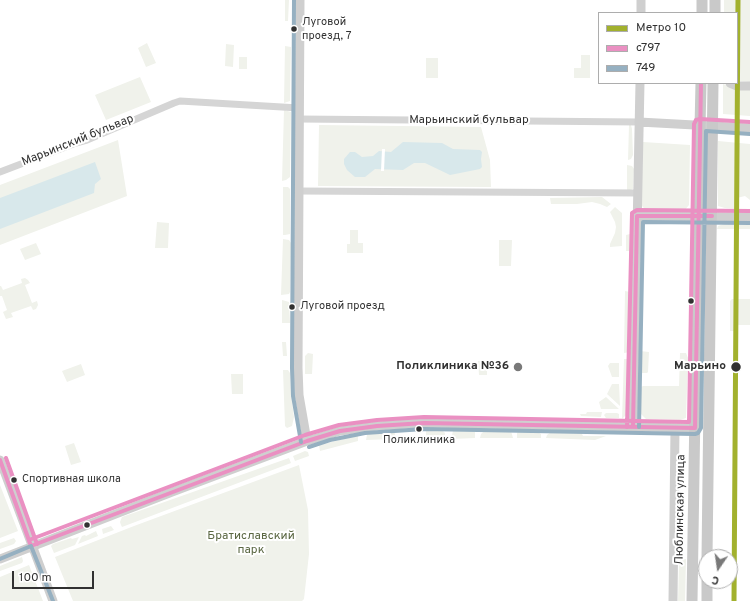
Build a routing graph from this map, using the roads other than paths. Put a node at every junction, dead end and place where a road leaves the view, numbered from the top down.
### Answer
1 (300, 0) edge
2 (641, 0) edge
3 (702, 0) edge
4 (715, 0) edge
5 (641, 12) edge
6 (702, 12) edge
7 (715, 12) edge
8 (640, 84) edge
9 (701, 84) edge
10 (714, 84) edge
11 (732, 84) edge
12 (750, 86) edge
13 (299, 108) junction
14 (299, 119) junction
15 (639, 122) junction
16 (700, 125) junction
17 (713, 126) junction
18 (750, 128) edge
19 (0, 172) edge
20 (299, 191) junction
21 (638, 193) junction
22 (637, 216) junction
23 (698, 216) junction
24 (712, 217) junction
25 (750, 217) edge
26 (632, 427) junction
27 (675, 428) junction
28 (695, 428) junction
29 (307, 442) junction
30 (0, 460) edge
31 (31, 546) junction
32 (707, 549) edge
33 (0, 559) edge
34 (707, 589) edge
35 (53, 601) edge
36 (673, 601) edge
37 (692, 601) edge
38 (707, 601) edge

1 - 13 street
2 - 5 street
3 - 6 main road
4 - 7 main road
8 - 15 street
9 - 16 main road, Люблинская улица
10 - 17 main road
11 - 12 street
13 - 14 street
13 - 19 street, Марьинский бульвар
14 - 15 street, Марьинский бульвар
14 - 20 street
15 - 16 street
15 - 21 street
16 - 17 street
16 - 23 main road, Люблинская улица
17 - 18 street
17 - 24 main road
20 - 21 street
20 - 29 street
21 - 22 street
22 - 23 street
22 - 26 street
23 - 24 street
23 - 28 main road, Люблинская улица
24 - 25 street
24 - 32 main road
26 - 27 street
26 - 29 street
27 - 28 street
27 - 36 street
28 - 37 main road, Люблинская улица
29 - 31 street
30 - 31 street
31 - 33 street
31 - 35 street
34 - 38 main road

